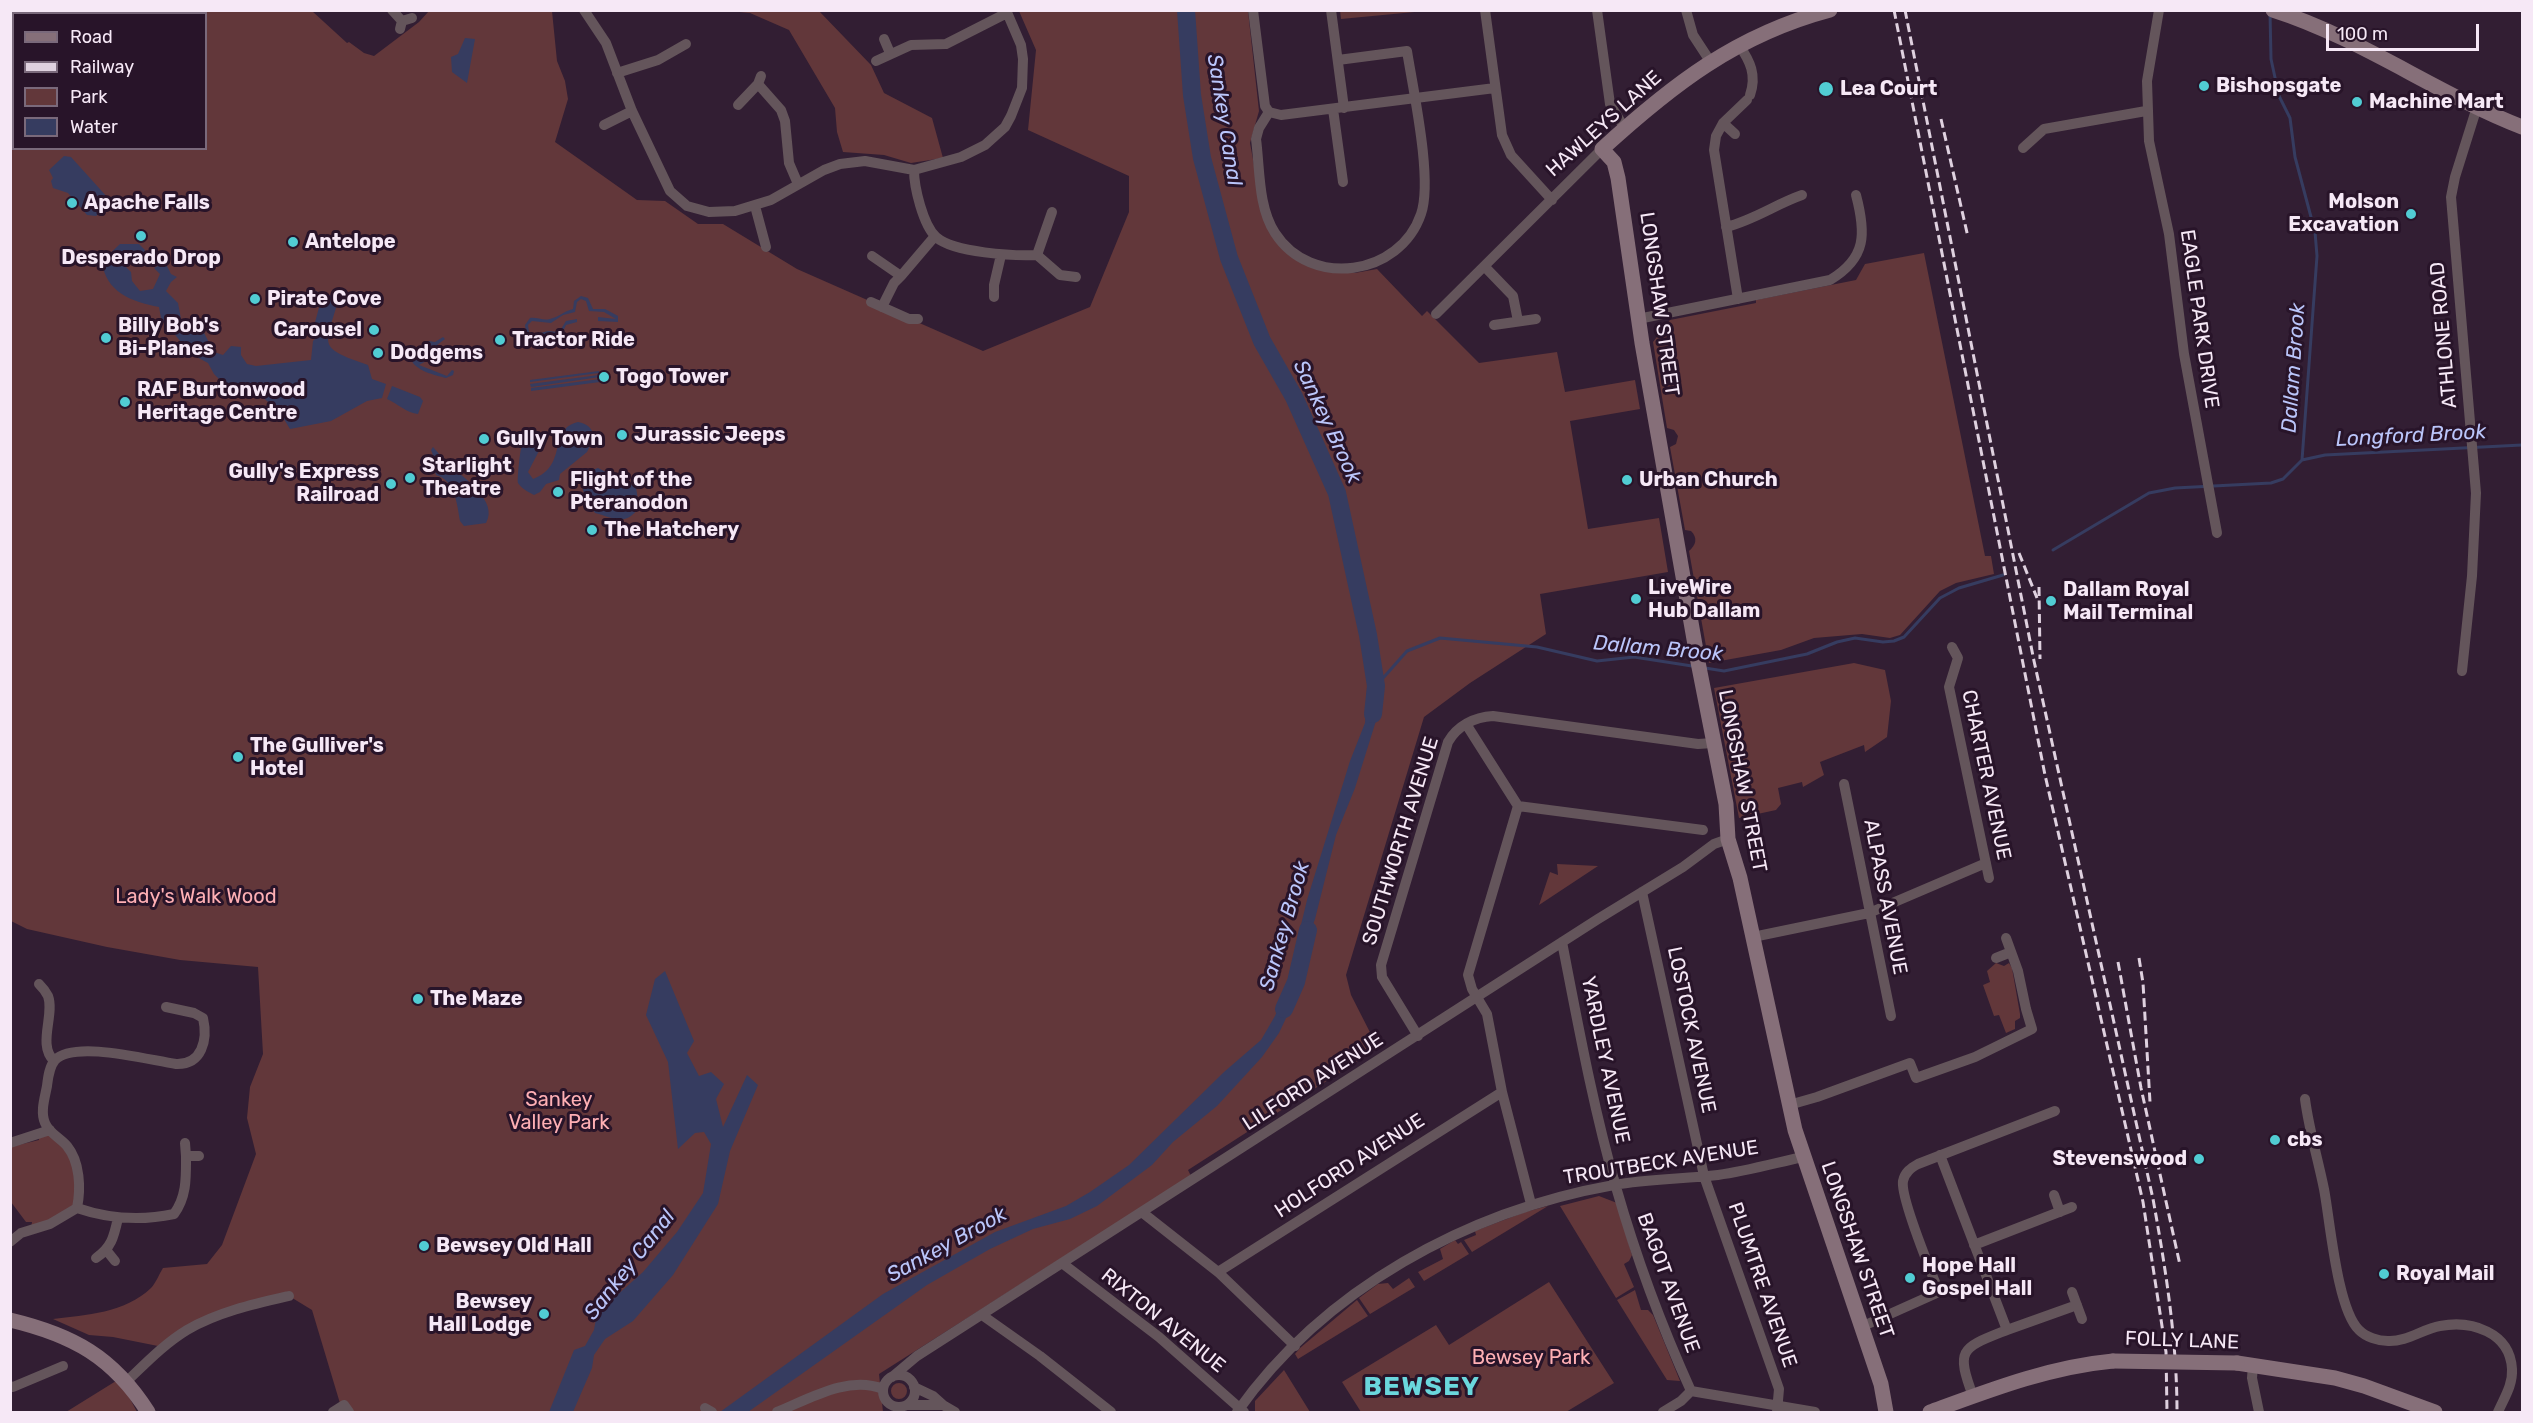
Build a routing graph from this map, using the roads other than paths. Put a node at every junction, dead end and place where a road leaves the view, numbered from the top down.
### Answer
1 (392, 10) edge
2 (584, 10) edge
3 (1253, 10) edge
4 (1331, 10) edge
5 (1485, 10) edge
6 (1597, 10) edge
7 (1686, 10) edge
8 (1830, 10) edge
9 (2159, 10) edge
10 (2276, 11) edge
11 (1006, 12) edge
12 (405, 23) dead end
13 (884, 39) dead end
14 (687, 42) dead end
15 (1739, 45) junction
16 (890, 53) junction
17 (1338, 60) junction
18 (876, 61) dead end
19 (1710, 62) junction
20 (616, 73) junction
21 (1495, 88) junction
22 (1414, 99) junction
23 (738, 105) dead end
24 (2477, 107) junction
25 (1339, 108) junction
26 (632, 111) junction
27 (2146, 111) junction
28 (1269, 112) junction
29 (1723, 123) junction
30 (604, 125) dead end
31 (2523, 127) edge
32 (1625, 129) junction
33 (1735, 134) dead end
34 (2023, 148) dead end
35 (1602, 149) junction
36 (914, 170) junction
37 (1343, 182) dead end
38 (798, 184) junction
39 (1802, 195) dead end
40 (1856, 195) dead end
41 (1552, 200) junction
42 (755, 206) junction
43 (1052, 212) dead end
44 (1726, 227) junction
45 (935, 236) junction
46 (766, 247) dead end
47 (1001, 255) junction
48 (1037, 255) junction
49 (872, 256) dead end
50 (1485, 267) junction
51 (901, 276) junction
52 (1076, 277) dead end
53 (994, 297) dead end
54 (1738, 299) junction
55 (871, 302) dead end
56 (882, 307) junction
57 (1436, 314) dead end
58 (918, 319) dead end
59 (1536, 319) dead end
60 (1638, 319) junction
61 (1518, 321) junction
62 (1494, 325) dead end
63 (2217, 533) dead end
64 (1952, 647) dead end
65 (2462, 671) dead end
66 (1466, 724) junction
67 (1713, 743) junction
68 (1844, 784) dead end
69 (1518, 806) junction
70 (1688, 828) junction
71 (1703, 830) dead end
72 (1728, 839) junction
73 (1686, 841) dead end
74 (1986, 862) junction
75 (1989, 878) dead end
76 (1642, 892) junction
77 (1869, 913) junction
78 (1753, 937) junction
79 (2006, 938) dead end
80 (1562, 942) junction
81 (2011, 952) junction
82 (1996, 958) dead end
83 (39, 984) dead end
84 (1478, 997) junction
85 (166, 1007) dead end
86 (1891, 1016) dead end
87 (1418, 1036) junction
88 (54, 1060) junction
89 (1502, 1092) junction
90 (2305, 1099) dead end
91 (1789, 1105) junction
92 (2055, 1112) dead end
93 (50, 1130) junction
94 (10, 1143) edge
95 (185, 1143) dead end
96 (1940, 1155) junction
97 (186, 1156) junction
98 (200, 1156) dead end
99 (1803, 1157) junction
100 (1704, 1176) junction
101 (1615, 1185) junction
102 (2054, 1195) dead end
103 (1531, 1204) junction
104 (77, 1208) junction
105 (2072, 1208) dead end
106 (2060, 1212) junction
107 (1143, 1213) junction
108 (118, 1218) junction
109 (10, 1242) edge
110 (1974, 1245) junction
111 (106, 1251) junction
112 (96, 1258) dead end
113 (115, 1261) dead end
114 (1062, 1263) junction
115 (1218, 1272) junction
116 (2072, 1292) dead end
117 (289, 1296) dead end
118 (2077, 1305) junction
119 (982, 1315) junction
120 (2082, 1319) dead end
121 (10, 1320) edge
122 (1861, 1326) junction
123 (2007, 1330) junction
124 (1295, 1346) junction
125 (917, 1356) junction
126 (2245, 1364) junction
127 (63, 1366) dead end
128 (892, 1377) junction
129 (126, 1382) junction
130 (913, 1384) junction
131 (10, 1386) edge
132 (883, 1389) junction
133 (1691, 1391) junction
134 (1973, 1396) junction
135 (943, 1405) junction
136 (887, 1407) edge
137 (904, 1408) edge
138 (1778, 1409) edge
139 (1240, 1411) edge
140 (148, 1413) edge
141 (333, 1413) edge
142 (349, 1413) edge
143 (777, 1413) edge
144 (955, 1413) edge
145 (1111, 1413) edge
146 (1663, 1413) edge
147 (1815, 1413) edge
148 (1886, 1413) edge
149 (1930, 1413) edge
150 (2259, 1413) edge
151 (2435, 1413) edge
152 (2498, 1413) edge

1 - 12 street
2 - 20 street
3 - 28 street
4 - 17 street
5 - 21 street
6 - 32 street
7 - 19 street
8 - 15 street, HAWLEYS LANE
9 - 27 street, EAGLE PARK DRIVE
10 - 24 street
11 - 16 street
11 - 36 street
13 - 16 street
14 - 20 street
15 - 19 street, HAWLEYS LANE
15 - 29 street
16 - 18 street
17 - 22 street
17 - 25 street
19 - 32 street, HAWLEYS LANE
20 - 26 street
21 - 22 street
21 - 41 street
22 - 25 street
22 - 28 street
23 - 38 street
24 - 31 street
24 - 65 street, ATHLONE ROAD
25 - 28 street
25 - 37 street
26 - 30 street
26 - 42 street
27 - 34 street
27 - 63 street, EAGLE PARK DRIVE
29 - 33 street
29 - 44 street
32 - 35 street, HAWLEYS LANE
35 - 41 street, HAWLEYS LANE
35 - 60 street, LONGSHAW STREET
36 - 38 street
36 - 45 street
38 - 42 street
39 - 44 street
40 - 54 street
41 - 50 street, HAWLEYS LANE
42 - 46 street
43 - 48 street
44 - 54 street
45 - 47 street
45 - 51 street
47 - 48 street
47 - 53 street
48 - 52 street
49 - 51 street
50 - 57 street, HAWLEYS LANE
50 - 61 street
51 - 56 street
54 - 60 street
55 - 56 street
56 - 58 street
59 - 61 street
60 - 67 street, LONGSHAW STREET
61 - 62 street
64 - 74 street, CHARTER AVENUE
66 - 67 street, SOUTHWORTH AVENUE
66 - 69 street
66 - 87 street, SOUTHWORTH AVENUE
67 - 72 street, LONGSHAW STREET
68 - 77 street, ALPASS AVENUE
69 - 70 street
69 - 84 street
70 - 71 street
70 - 73 street
72 - 76 street, LILFORD AVENUE
72 - 78 street, LONGSHAW STREET
74 - 75 street, CHARTER AVENUE
74 - 77 street
76 - 80 street, LILFORD AVENUE
76 - 100 street, LOSTOCK AVENUE
77 - 78 street
77 - 86 street, ALPASS AVENUE
78 - 91 street, LONGSHAW STREET
79 - 81 street
80 - 84 street, LILFORD AVENUE
80 - 101 street, YARDLEY AVENUE
81 - 82 street
81 - 91 street
83 - 88 street
84 - 87 street, LILFORD AVENUE
84 - 89 street
85 - 88 street
87 - 107 street, LILFORD AVENUE
88 - 93 street
89 - 103 street
89 - 115 street, HOLFORD AVENUE
90 - 152 street
91 - 99 street, LONGSHAW STREET
92 - 96 street
93 - 94 street
93 - 104 street
95 - 97 street
96 - 110 street
96 - 122 street
97 - 98 street
97 - 108 street
99 - 100 street, TROUTBECK AVENUE
99 - 122 street, LONGSHAW STREET
100 - 101 street, TROUTBECK AVENUE
100 - 138 street, PLUMTRE AVENUE
101 - 103 street, TROUTBECK AVENUE
101 - 133 street, BAGOT AVENUE
102 - 106 street
103 - 124 street, TROUTBECK AVENUE
104 - 108 street
104 - 109 street
105 - 106 street
106 - 110 street
107 - 114 street, LILFORD AVENUE
107 - 115 street
108 - 111 street
110 - 123 street
111 - 112 street
111 - 113 street
114 - 119 street, LILFORD AVENUE
114 - 139 street, RIXTON AVENUE
115 - 124 street
116 - 118 street
117 - 129 street
118 - 120 street
118 - 123 street
119 - 125 street, LILFORD AVENUE
119 - 145 street
121 - 129 street
122 - 148 street, LONGSHAW STREET
123 - 134 street
124 - 139 street, TROUTBECK AVENUE
125 - 128 street, LILFORD AVENUE
125 - 130 street
126 - 134 street, FOLLY LANE, bridge
126 - 150 street
126 - 151 street, FOLLY LANE
127 - 131 street
128 - 130 street
128 - 132 street
129 - 140 street
130 - 135 street
130 - 137 street
132 - 136 street
132 - 143 street
133 - 138 street
133 - 146 street
134 - 149 street, FOLLY LANE
135 - 137 street
135 - 144 street
136 - 137 street
138 - 147 street
141 - 142 street

